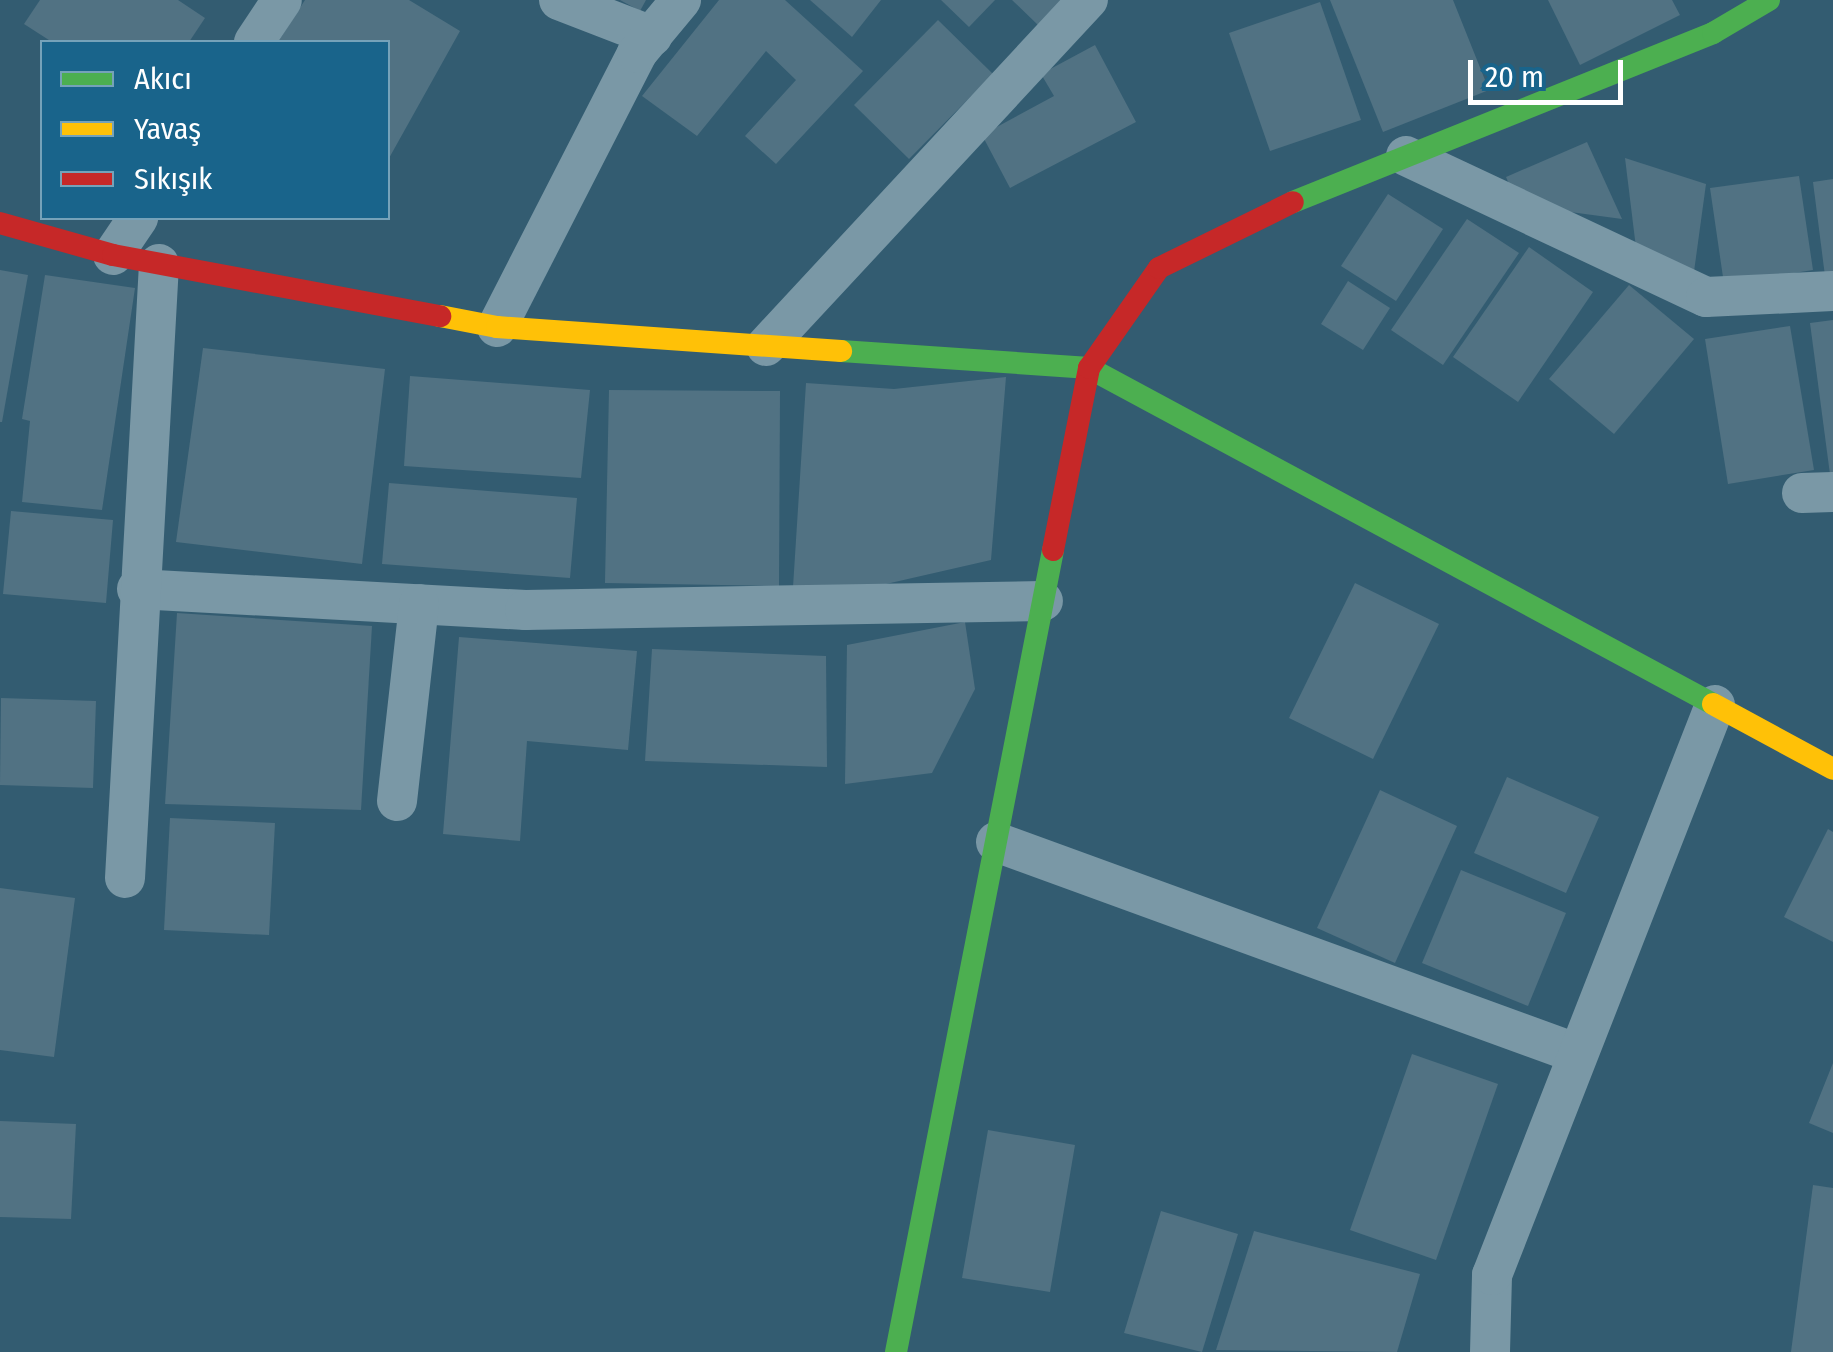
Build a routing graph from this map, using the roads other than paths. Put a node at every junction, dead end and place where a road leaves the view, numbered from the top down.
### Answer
1 (282, 0) edge
2 (559, 0) edge
3 (682, 0) edge
4 (1088, 0) edge
5 (1769, 0) edge
6 (652, 36) junction
7 (255, 40) edge
8 (1406, 156) junction
9 (137, 220) edge
10 (0, 223) edge
11 (113, 255) junction
12 (159, 264) junction
13 (1833, 291) edge
14 (497, 327) junction
15 (766, 346) junction
16 (1089, 368) junction
17 (137, 590) junction
18 (1044, 601) junction
19 (419, 604) junction
20 (1714, 705) junction
21 (1833, 769) edge
22 (396, 801) dead end
23 (996, 842) junction
24 (125, 878) dead end
25 (1578, 1054) junction
26 (896, 1352) edge
27 (1490, 1352) edge

1 - 7 street
2 - 6 street
3 - 6 street
4 - 15 street
5 - 8 street
6 - 14 street
8 - 13 street
8 - 16 street
9 - 11 street
10 - 11 street
11 - 12 street
12 - 14 street
12 - 17 street
14 - 15 street
15 - 16 street
16 - 18 street
16 - 20 street
17 - 19 street
17 - 24 street
18 - 19 street
18 - 23 street
19 - 22 street
20 - 21 street
20 - 25 street
23 - 25 street
23 - 26 street
25 - 27 street

